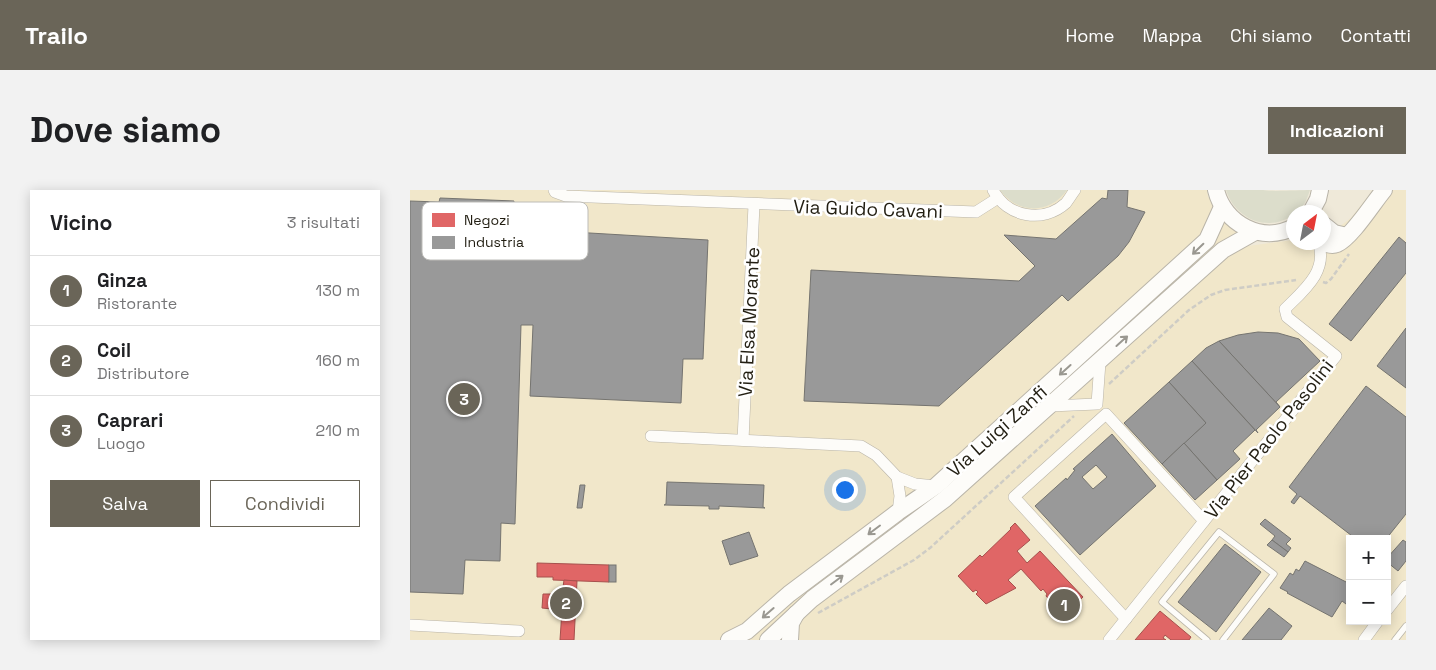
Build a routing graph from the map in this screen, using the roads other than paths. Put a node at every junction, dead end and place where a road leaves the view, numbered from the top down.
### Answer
1 (1075, 190) edge
2 (1216, 190) edge
3 (1320, 190) edge
4 (1384, 190) edge
5 (555, 191) edge
6 (996, 194) edge
7 (754, 205) junction
8 (1315, 205) edge
9 (1222, 207) junction
10 (1286, 230) edge
11 (1331, 230) edge
12 (1255, 232) junction
13 (1347, 236) junction
14 (1331, 245) edge
15 (1321, 250) edge
16 (1100, 362) junction
17 (1097, 404) junction
18 (1050, 406) junction
19 (1106, 414) junction
20 (651, 436) dead end
21 (743, 440) junction
22 (897, 477) junction
23 (936, 486) junction
24 (898, 512) junction
25 (1204, 521) junction
26 (1406, 586) edge
27 (1391, 605) edge
28 (798, 610) junction
29 (1126, 619) junction
30 (410, 625) edge
31 (1375, 625) edge
32 (1406, 626) edge
33 (518, 631) dead end
34 (746, 635) edge
35 (729, 640) edge
36 (768, 640) edge
37 (790, 640) edge
38 (1109, 640) edge
39 (1207, 640) edge
40 (1223, 640) edge
41 (1364, 640) edge
42 (1395, 640) edge

1 - 6 street
2 - 9 street
3 - 8 street
4 - 13 street
5 - 7 street, Via Guido Cavani
6 - 7 street, Via Guido Cavani
7 - 21 street, Via Elsa Morante
9 - 12 street
9 -> 23 street, Via Luigi Zanfi
10 - 12 street
11 - 13 street
16 -> 12 street, Via Luigi Zanfi
13 - 14 street
15 - 25 street, Via Pier Paolo Pasolini
16 - 17 street
16 - 18 street, Via Luigi Zanfi
17 - 18 street
17 - 19 street
28 -> 18 street, Via Luigi Zanfi
19 - 25 street
19 - 29 street
20 - 21 street
21 - 22 street
22 - 23 street
22 - 24 street
23 - 24 street, Via Luigi Zanfi
24 -> 34 street, Via Luigi Zanfi
25 - 29 street, Via Pier Paolo Pasolini
26 - 27 street
28 - 36 street, Via Luigi Zanfi
28 - 37 street
29 - 38 street, Via Pier Paolo Pasolini
30 - 33 street
31 - 41 street
32 - 42 lane
34 - 35 street, Via Luigi Zanfi
39 - 40 lane

